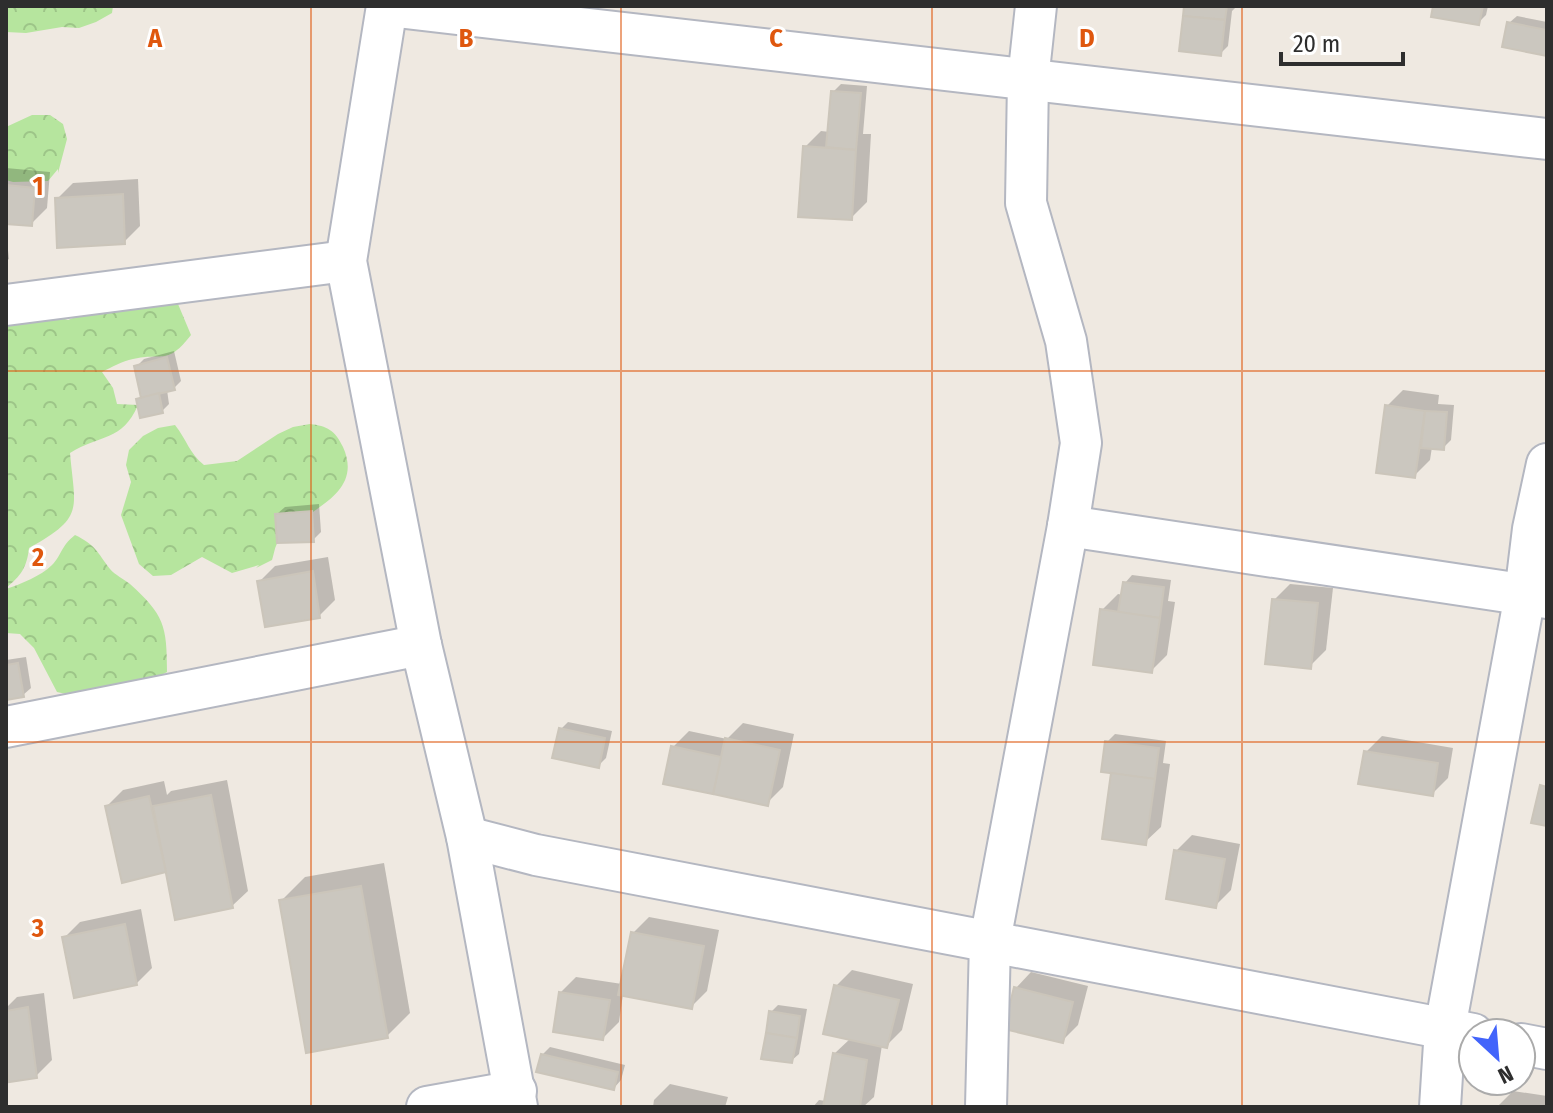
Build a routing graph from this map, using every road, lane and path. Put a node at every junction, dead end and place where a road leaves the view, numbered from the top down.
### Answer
1 (387, 6) edge
2 (1036, 6) edge
3 (1028, 80) junction
4 (1547, 139) edge
5 (346, 261) junction
6 (6, 305) edge
7 (1547, 464) edge
8 (1068, 526) junction
9 (1536, 596) edge
10 (421, 645) junction
11 (6, 727) edge
12 (467, 837) junction
13 (990, 941) junction
14 (1461, 1017) edge
15 (1457, 1031) edge
16 (1457, 1039) edge
17 (517, 1099) edge
18 (427, 1107) edge
19 (986, 1107) edge
20 (1440, 1107) edge

1 - 3 street
1 - 5 street
2 - 3 street
3 - 4 street
3 - 8 street
5 - 6 street
5 - 10 street
7 - 9 street
8 - 9 street
8 - 13 street
9 - 14 street
10 - 11 street
10 - 12 street
12 - 13 street
12 - 17 street
13 - 15 street
13 - 19 street
16 - 20 street
17 - 18 street

